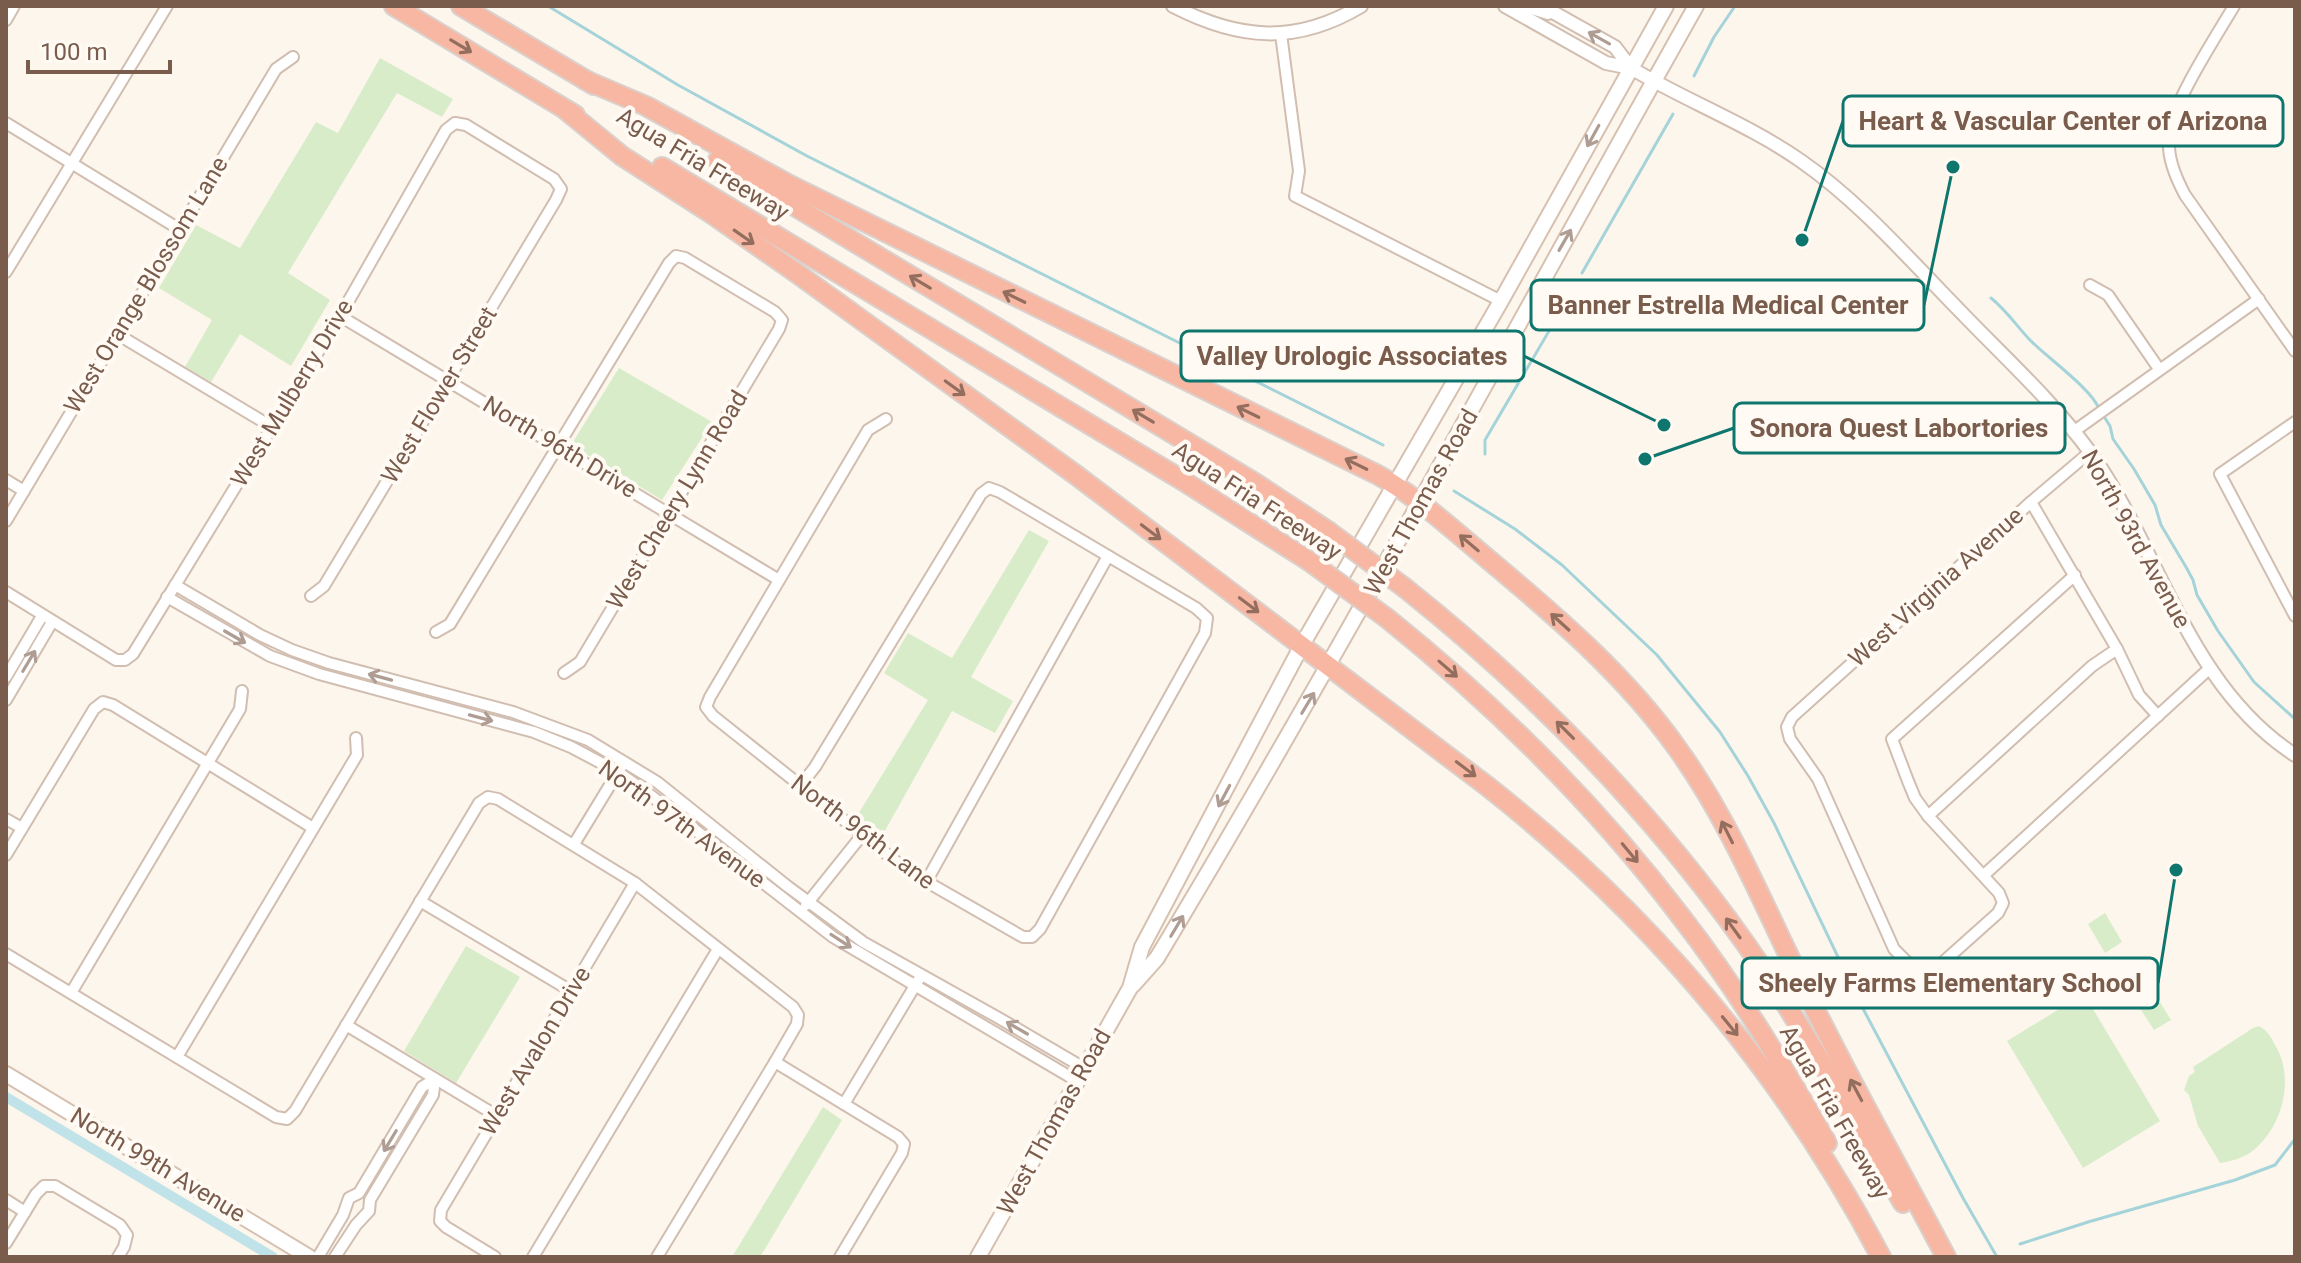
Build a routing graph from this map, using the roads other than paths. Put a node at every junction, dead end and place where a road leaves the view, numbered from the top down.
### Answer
1 (14, 6) edge
2 (167, 6) edge
3 (394, 6) edge
4 (461, 6) edge
5 (1173, 6) edge
6 (1361, 6) edge
7 (1505, 6) edge
8 (1526, 6) edge
9 (1542, 6) edge
10 (1666, 6) edge
11 (1696, 6) edge
12 (2234, 6) edge
13 (1559, 16) junction
14 (6, 20) edge
15 (1281, 34) junction
16 (293, 57) dead end
17 (1631, 68) junction
18 (585, 80) junction
19 (1654, 81) junction
20 (567, 111) junction
21 (6, 123) edge
22 (72, 163) junction
23 (561, 189) joint
24 (179, 229) junction
25 (1528, 250) junction
26 (6, 272) edge
27 (1545, 274) junction
28 (2090, 285) dead end
29 (2259, 299) junction
30 (1501, 301) junction
31 (340, 316) junction
32 (117, 334) junction
33 (2295, 351) edge
34 (2159, 369) junction
35 (448, 379) junction
36 (886, 419) dead end
37 (2295, 422) edge
38 (272, 427) junction
39 (2073, 432) junction
40 (557, 445) junction
41 (2090, 452) junction
42 (6, 480) edge
43 (1395, 484) junction
44 (24, 491) junction
45 (6, 495) edge
46 (17, 501) junction
47 (1421, 502) junction
48 (2031, 502) junction
49 (669, 514) junction
50 (6, 521) edge
51 (1108, 556) junction
52 (2075, 575) junction
53 (779, 580) junction
54 (175, 585) junction
55 (6, 592) edge
56 (311, 596) dead end
57 (167, 597) junction
58 (2295, 616) edge
59 (47, 619) junction
60 (436, 632) dead end
61 (1302, 645) junction
62 (2117, 649) junction
63 (1330, 666) junction
64 (2210, 668) junction
65 (564, 673) dead end
66 (6, 677) edge
67 (242, 691) dead end
68 (6, 700) edge
69 (2158, 716) junction
70 (356, 738) dead end
71 (2295, 755) edge
72 (624, 761) junction
73 (208, 763) junction
74 (618, 772) junction
75 (800, 786) junction
76 (1928, 816) junction
77 (6, 819) edge
78 (22, 828) junction
79 (313, 828) junction
80 (862, 835) junction
81 (574, 844) junction
82 (6, 855) edge
83 (1984, 875) junction
84 (926, 882) junction
85 (635, 883) junction
86 (420, 901) junction
87 (808, 902) junction
88 (800, 912) junction
89 (718, 949) junction
90 (6, 954) edge
91 (919, 980) junction
92 (1130, 988) junction
93 (571, 991) junction
94 (71, 993) junction
95 (346, 1025) junction
96 (177, 1057) junction
97 (775, 1062) junction
98 (6, 1074) edge
99 (1081, 1074) junction
100 (435, 1079) junction
101 (844, 1104) junction
102 (497, 1116) junction
103 (359, 1193) junction
104 (6, 1200) edge
105 (370, 1200) junction
106 (25, 1212) junction
107 (6, 1243) edge
108 (118, 1257) edge
109 (309, 1257) edge
110 (318, 1257) edge
111 (335, 1257) edge
112 (495, 1257) edge
113 (533, 1257) edge
114 (657, 1257) edge
115 (840, 1257) edge
116 (978, 1257) edge
117 (1881, 1257) edge
118 (1892, 1257) edge
119 (1935, 1257) edge
120 (1946, 1257) edge

1 - 14 street
2 - 22 street
3 -> 20 highway, Agua Fria Freeway
4 - 18 highway, Agua Fria Freeway
5 - 15 street
6 - 15 street
7 - 17 street, North 93rd Avenue
8 - 13 street
9 - 13 street, North 93rd Avenue
10 - 17 main road, West Thomas Road
11 - 19 main road, West Thomas Road
12 - 29 street
17 -> 13 street, North 93rd Avenue
15 - 30 street
16 - 24 street, West Orange Blossom Lane
17 - 19 street, North 93rd Avenue
17 -> 25 main road, West Thomas Road
43 -> 18 highway
119 -> 18 highway, Agua Fria Freeway, bridge
27 -> 19 main road, West Thomas Road
19 - 39 street, North 93rd Avenue
20 -> 61 highway
20 -> 118 highway, Agua Fria Freeway, bridge
21 - 22 street
22 - 24 street
22 - 26 street
23 - 31 street, West Mulberry Drive
23 - 35 street, West Flower Street
24 - 32 street, West Orange Blossom Lane
25 - 27 main road
25 - 30 main road, West Thomas Road
27 - 47 main road, West Thomas Road
28 - 34 street
29 - 33 street
29 - 34 street
30 - 43 main road, West Thomas Road
31 - 35 street, North 96th Drive
31 - 38 street, West Mulberry Drive
32 - 38 street
32 - 44 street, West Orange Blossom Lane
34 - 39 street
35 - 40 street, North 96th Drive
35 - 56 street, West Flower Street
36 - 53 street
37 - 58 street
38 - 54 street, West Mulberry Drive
39 - 41 street, North 93rd Avenue
40 - 49 street, North 96th Drive
40 - 49 street, West Cheery Lynn Road
40 - 60 street
41 - 48 street, West Virginia Avenue
41 - 64 street, North 93rd Avenue
42 - 44 street
43 - 47 highway
43 - 61 main road, West Thomas Road
44 - 46 street, West Orange Blossom Lane
45 - 46 street
46 - 50 street, West Orange Blossom Lane
47 - 63 main road, West Thomas Road
120 -> 47 highway
48 - 52 street
48 - 83 street, West Virginia Avenue
49 - 53 street, North 96th Drive
49 - 65 street, West Cheery Lynn Road
51 - 75 street
51 - 84 street
51 - 84 street, North 96th Lane
52 - 62 street
52 - 76 street
53 - 75 street, North 96th Lane
54 - 57 street, West Mulberry Drive
72 -> 54 street, North 97th Avenue
55 - 59 street
57 - 59 street, West Mulberry Drive
57 -> 74 street, North 97th Avenue
59 - 66 street
68 -> 59 street
61 - 63 highway
61 -> 92 main road, West Thomas Road
62 - 69 street
62 - 76 street
92 -> 63 main road, West Thomas Road
63 -> 117 highway
64 - 69 street
64 - 71 street, North 93rd Avenue
67 - 73 street
69 - 83 street
70 - 79 street
72 - 74 street
72 - 87 street, North 97th Avenue
73 - 78 street
73 - 79 street
73 - 94 street
74 - 81 street
74 - 88 street, North 97th Avenue
75 - 80 street, North 96th Lane
76 - 83 street
77 - 78 street
78 - 82 street
79 - 96 street
80 - 84 street, North 96th Lane
80 - 87 street
81 - 85 street
81 - 86 street
85 - 89 street
85 - 93 street, West Avalon Drive
86 - 93 street
86 - 95 street
87 - 88 street
87 - 91 street, North 97th Avenue
88 -> 91 street, North 97th Avenue
89 - 97 street
89 - 113 street
90 - 94 street
91 - 99 street, North 97th Avenue
91 - 101 street
92 - 99 main road, West Thomas Road
93 - 102 street, West Avalon Drive
94 - 96 street
95 - 96 street
95 - 100 street
97 - 101 street
97 - 114 street
98 - 109 main road, North 99th Avenue
99 - 116 main road, West Thomas Road
100 - 102 street
100 -> 103 street
100 - 105 street
101 - 115 street
102 - 112 street, West Avalon Drive
103 - 105 street
103 - 110 street
104 - 106 street
105 - 111 street
106 - 107 street
106 - 108 street

